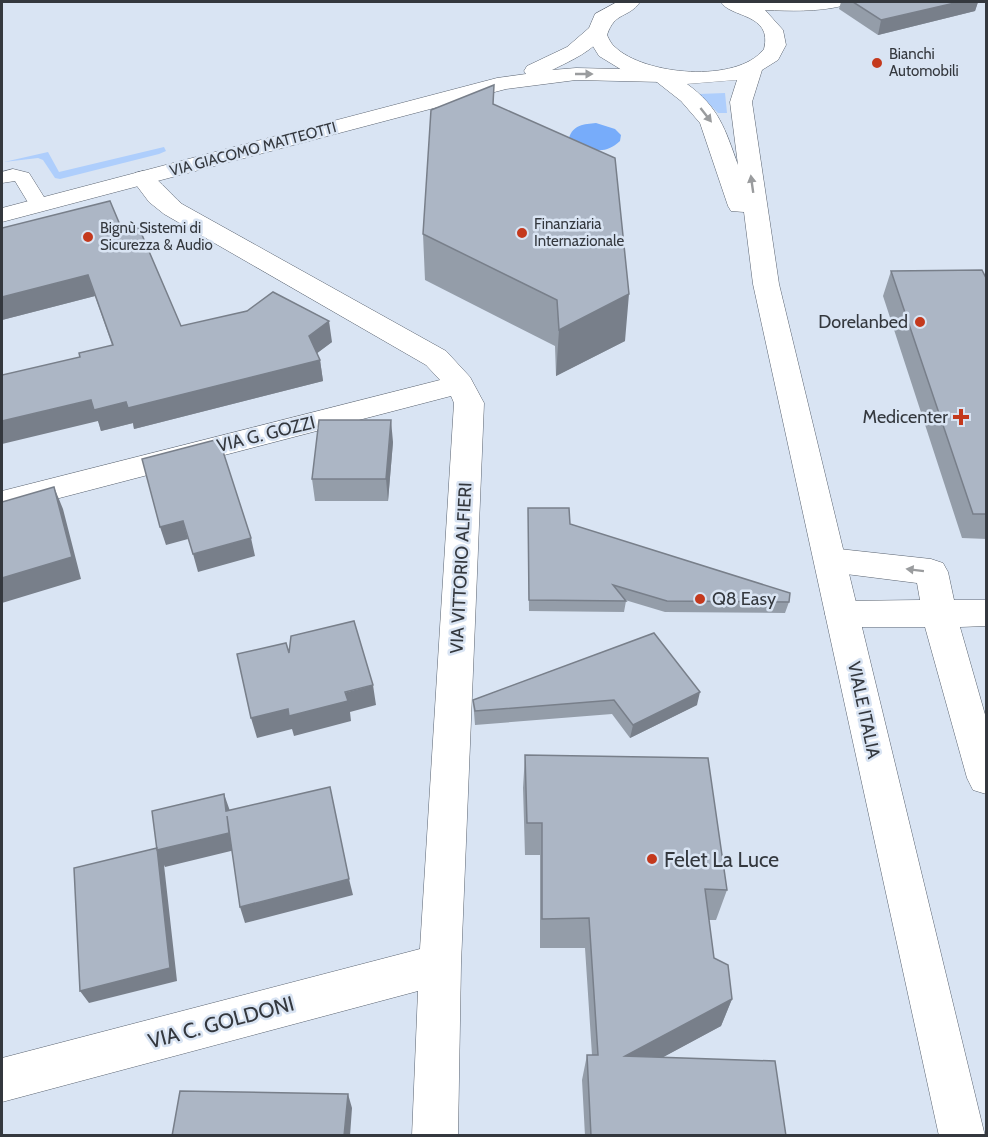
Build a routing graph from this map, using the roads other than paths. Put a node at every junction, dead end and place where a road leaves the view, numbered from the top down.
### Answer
1 (630, 2) edge
2 (733, 2) edge
3 (835, 2) edge
4 (856, 2) edge
5 (596, 32) junction
6 (790, 33) junction
7 (751, 70) junction
8 (662, 76) junction
9 (505, 83) junction
10 (2, 178) edge
11 (143, 178) junction
12 (39, 205) junction
13 (2, 215) edge
14 (766, 284) junction
15 (460, 384) junction
16 (2, 502) edge
17 (830, 560) junction
18 (987, 613) edge
19 (842, 614) junction
20 (941, 614) junction
21 (987, 778) edge
22 (440, 964) junction
23 (2, 1080) edge
24 (435, 1136) edge
25 (962, 1136) edge

1 - 5 street, VIA GIACOMO MATTEOTTI
2 - 3 street
2 - 6 street
4 - 6 street
5 - 8 street
5 - 9 street, VIA GIACOMO MATTEOTTI
6 - 7 street
7 - 8 street
14 -> 7 street
9 -> 8 street, VIA GIACOMO MATTEOTTI
8 -> 14 street
9 - 11 street, VIA GIACOMO MATTEOTTI
10 - 12 lane
11 - 12 street, VIA GIACOMO MATTEOTTI
11 - 15 street, VIA VITTORIO ALFIERI
12 - 13 street, VIA GIACOMO MATTEOTTI
14 - 17 street, VIALE ITALIA
15 - 16 street, VIA G. GOZZI
15 - 22 street, VIA VITTORIO ALFIERI
17 - 19 street, VIALE ITALIA
20 -> 17 street
18 - 20 street
19 - 20 street
19 - 25 street, VIALE ITALIA
20 - 21 street
22 - 23 street, VIA C. GOLDONI
22 - 24 street, VIA VITTORIO ALFIERI

